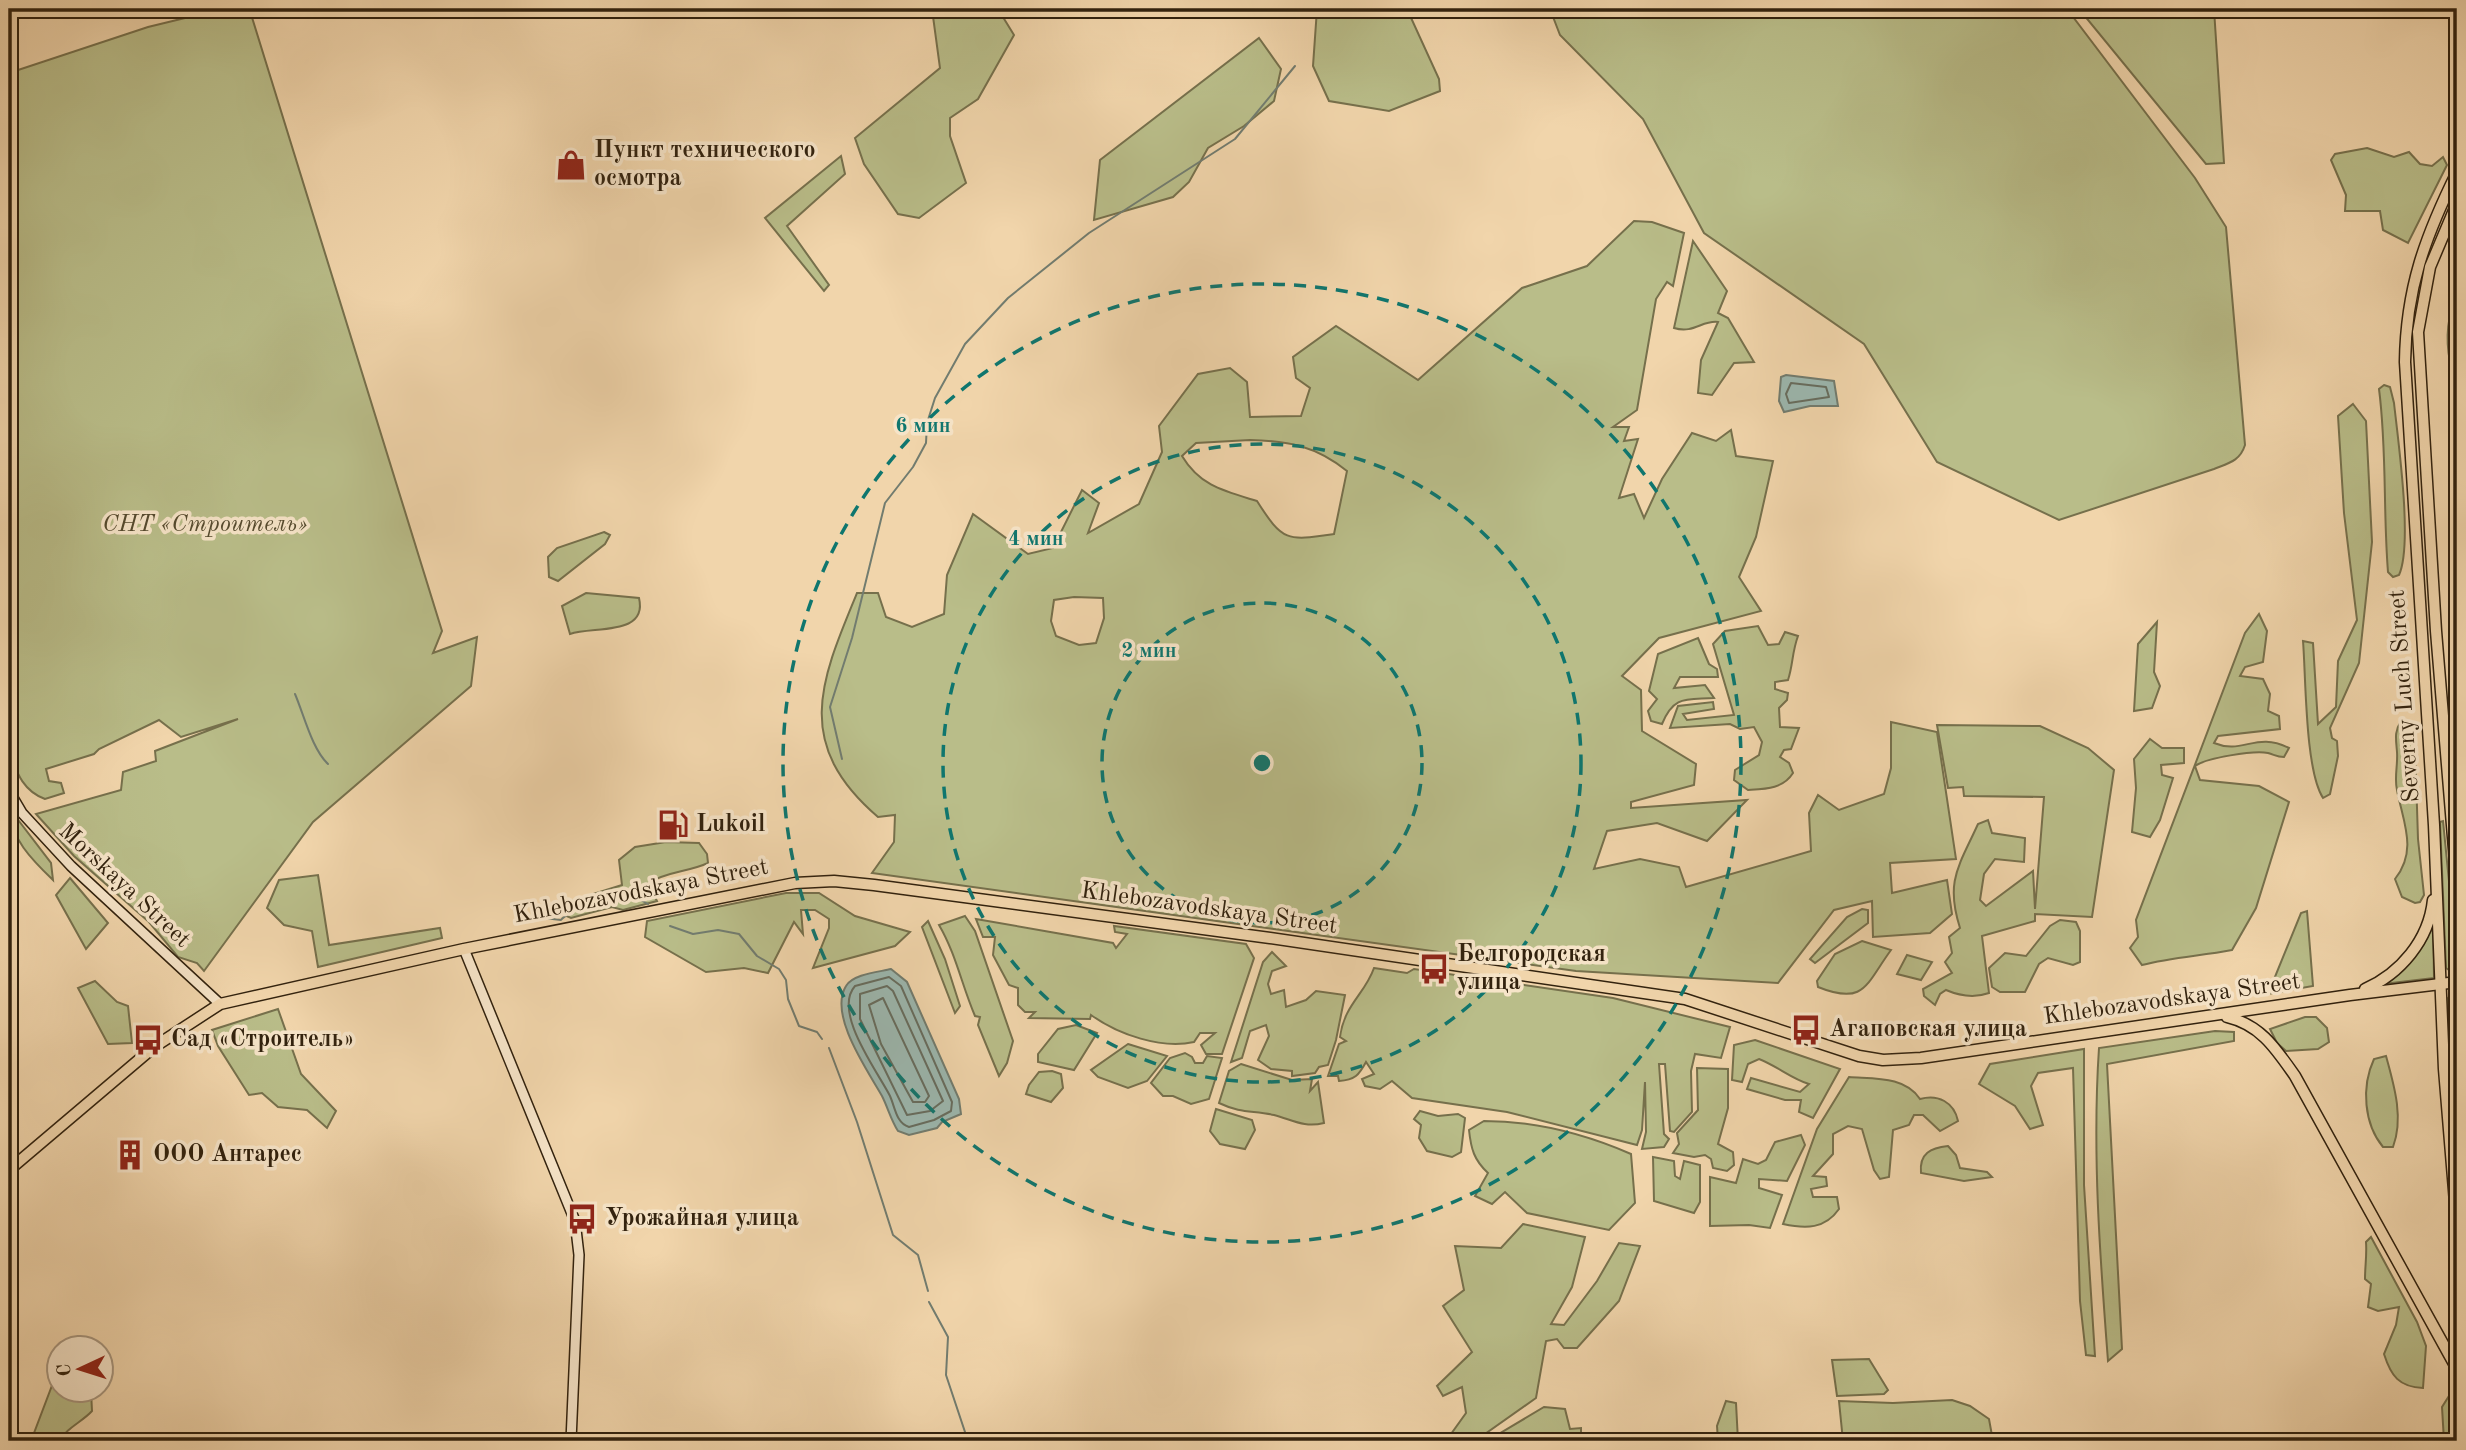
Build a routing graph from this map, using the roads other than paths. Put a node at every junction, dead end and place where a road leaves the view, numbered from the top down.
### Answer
1 (2457, 172) edge
2 (2457, 203) edge
3 (9, 791) edge
4 (2434, 825) junction
5 (2452, 825) junction
6 (2437, 886) junction
7 (2457, 887) edge
8 (464, 949) junction
9 (2457, 982) edge
10 (2441, 984) junction
11 (2350, 995) junction
12 (220, 1004) junction
13 (2220, 1015) junction
14 (9, 1170) edge
15 (2457, 1227) edge
16 (2457, 1369) edge
17 (571, 1441) edge

1 - 4 main road, Severny Luch Street
2 - 5 main road, Severny Luch Street
3 - 12 main road, Morskaya Street
4 - 5 main road
4 - 6 main road, Severny Luch Street
5 - 7 main road, Severny Luch Street
6 - 10 main road, Severny Luch Street
6 - 11 main road
8 - 12 main road, Khlebozavodskaya Street
8 - 13 main road, Khlebozavodskaya Street
8 - 17 main road
9 - 10 main road, Khlebozavodskaya Street
10 - 11 main road, Khlebozavodskaya Street
10 - 15 main road, Severny Luch Street
11 - 13 main road, Khlebozavodskaya Street
12 - 14 main road, Khlebozavodskaya Street
13 - 16 main road

